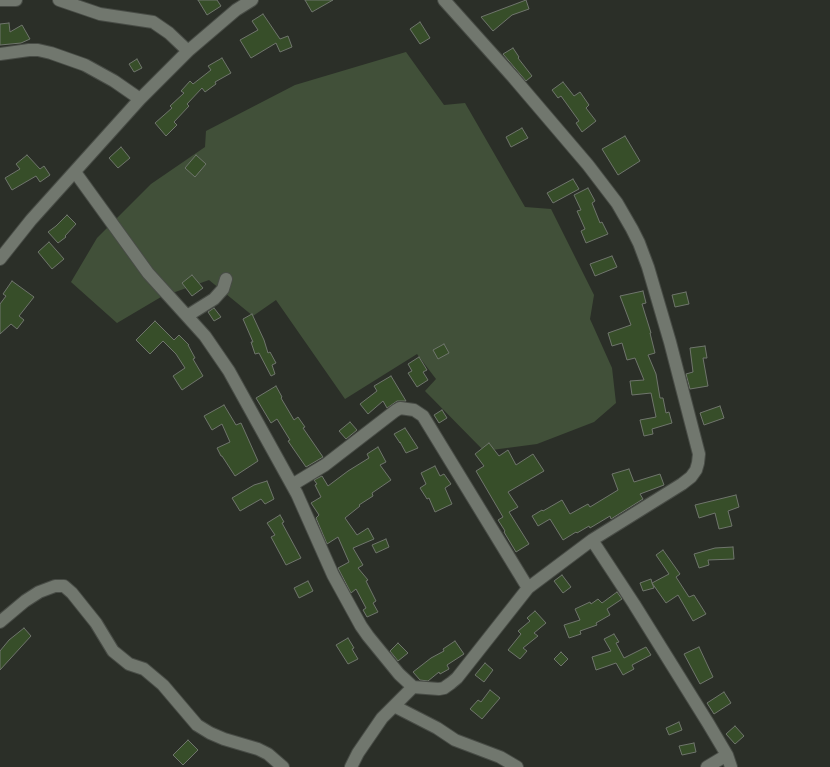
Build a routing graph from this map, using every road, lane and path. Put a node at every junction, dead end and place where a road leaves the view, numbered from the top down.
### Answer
1 (0, 0) edge
2 (16, 0) edge
3 (59, 0) edge
4 (252, 0) edge
5 (444, 0) edge
6 (75, 2) edge
7 (233, 5) edge
8 (188, 51) junction
9 (0, 54) edge
10 (140, 99) junction
11 (74, 172) junction
12 (0, 259) edge
13 (226, 279) dead end
14 (187, 316) junction
15 (292, 485) junction
16 (592, 540) junction
17 (528, 588) junction
18 (0, 622) edge
19 (413, 687) junction
20 (394, 706) junction
21 (729, 761) edge
22 (283, 767) edge
23 (351, 767) edge
24 (517, 767) edge
25 (707, 767) edge

1 - 2 street
3 - 6 street
4 - 7 street
5 - 16 street
6 - 8 street
7 - 8 street
8 - 10 street
9 - 10 street
10 - 11 street
11 - 12 street
11 - 14 street
13 - 14 street
14 - 15 street
15 - 17 street
15 - 19 street
16 - 17 street
16 - 21 street
17 - 19 street
18 - 22 street
19 - 20 street
20 - 23 street
20 - 24 street
21 - 25 street

